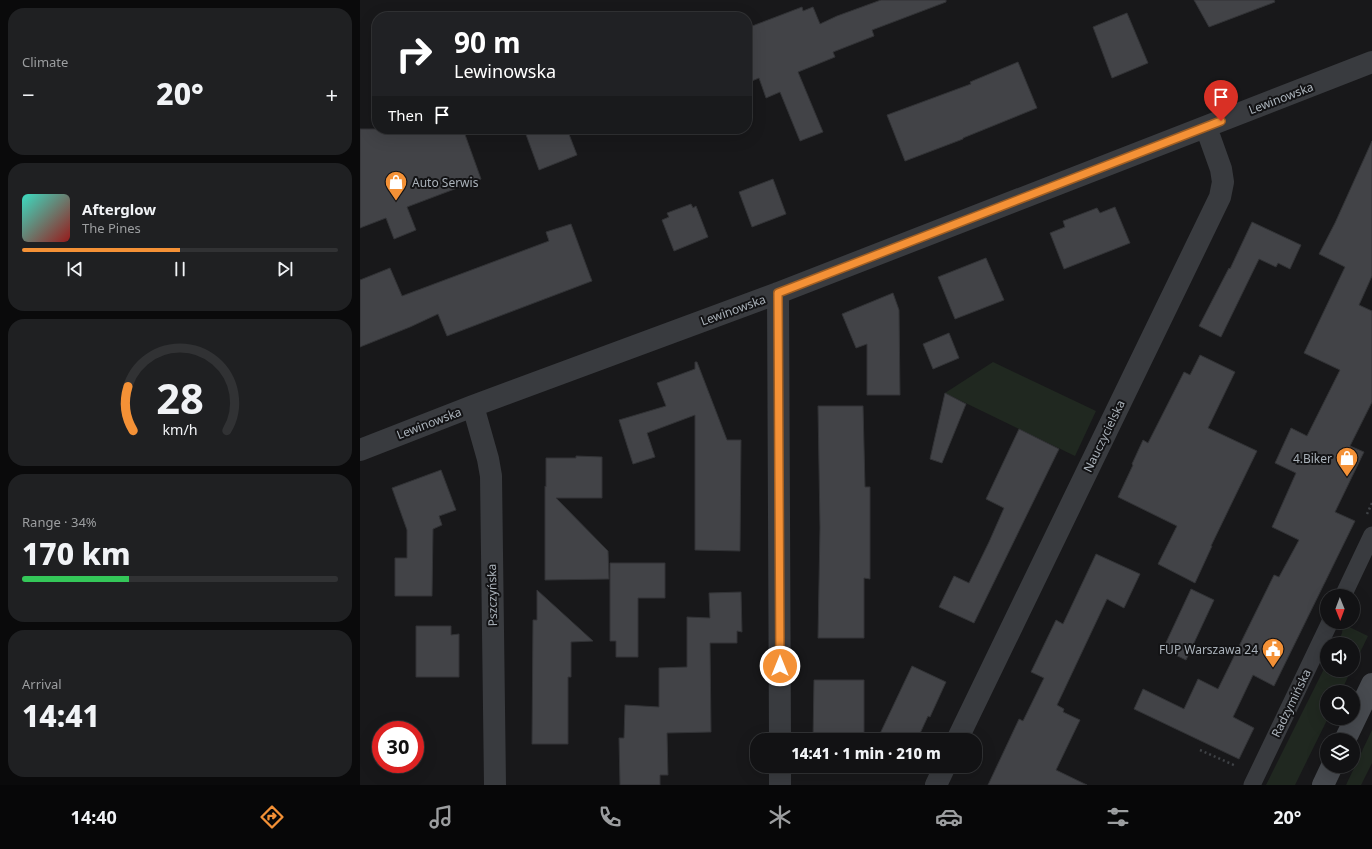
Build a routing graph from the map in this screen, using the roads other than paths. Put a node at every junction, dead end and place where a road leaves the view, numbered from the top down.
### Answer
1 (1372, 62) edge
2 (1206, 127) junction
3 (778, 293) junction
4 (473, 406) junction
5 (360, 450) edge
6 (1372, 535) edge
7 (1346, 589) edge
8 (1327, 629) edge
9 (1372, 684) edge
10 (780, 733) edge
11 (960, 733) edge
12 (1348, 733) edge
13 (780, 773) edge
14 (942, 773) edge
15 (1329, 773) edge
16 (1254, 780) edge
17 (495, 785) edge
18 (780, 785) edge
19 (936, 785) edge
20 (1323, 785) edge

1 - 2 street, Lewinowska
2 - 3 street, Lewinowska
2 - 11 street, Nauczycielska
3 - 4 street, Lewinowska
3 - 10 street
4 - 5 street, Lewinowska
4 - 17 street, Pszczyńska
6 - 7 lane
8 - 16 lane, Radzymińska
9 - 12 main road
13 - 18 street
14 - 19 street
15 - 20 main road

